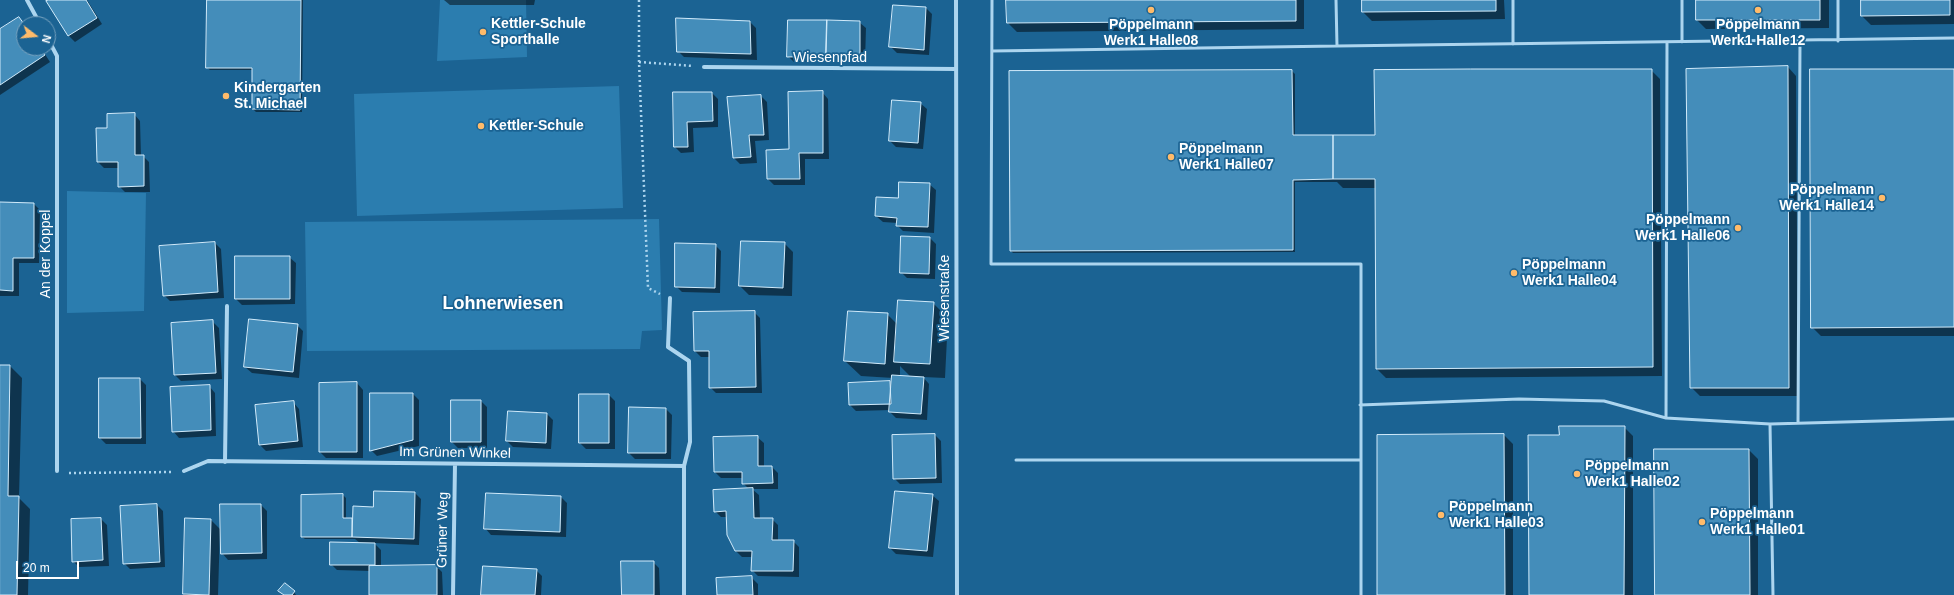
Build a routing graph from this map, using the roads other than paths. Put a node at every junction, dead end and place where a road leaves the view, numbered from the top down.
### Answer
1 (27, 0) edge
2 (956, 0) edge
3 (992, 0) edge
4 (1336, 0) edge
5 (1512, 0) edge
6 (1682, 0) edge
7 (1838, 0) edge
8 (36, 16) edge
9 (1954, 38) edge
10 (1800, 41) junction
11 (1838, 41) junction
12 (1682, 42) junction
13 (1667, 43) junction
14 (1513, 44) junction
15 (1336, 46) junction
16 (992, 51) junction
17 (56, 54) edge
18 (704, 67) road end
19 (956, 69) junction
20 (670, 298) road end
21 (227, 306) dead end
22 (1360, 405) junction
23 (1666, 418) junction
24 (1954, 419) edge
25 (1798, 423) junction
26 (1770, 424) junction
27 (1016, 460) dead end
28 (1360, 460) junction
29 (225, 462) junction
30 (455, 464) junction
31 (684, 466) junction
32 (184, 471) road end
33 (57, 472) road end
34 (453, 595) edge
35 (684, 595) edge
36 (957, 595) edge
37 (1361, 595) edge
38 (1773, 595) edge

1 - 8 street
2 - 19 street, Wiesenstraße
3 - 16 lane
4 - 15 lane
5 - 14 lane
6 - 12 lane
7 - 11 lane
9 - 11 lane
10 - 11 lane
10 - 12 lane
10 - 25 lane
12 - 13 lane
13 - 14 lane
13 - 23 lane
14 - 15 lane
15 - 16 lane
16 - 22 lane
17 - 33 street, An der Koppel
18 - 19 street, Wiesenpfad
19 - 36 street, Wiesenstraße
20 - 31 street
21 - 29 street
22 - 23 lane
22 - 28 lane
23 - 26 lane
24 - 25 lane
25 - 26 lane
26 - 38 lane
27 - 28 lane
28 - 37 lane
29 - 30 street, Im Grünen Winkel
29 - 32 street, Im Grünen Winkel
30 - 31 street, Im Grünen Winkel
30 - 34 street, Grüner Weg
31 - 35 street

